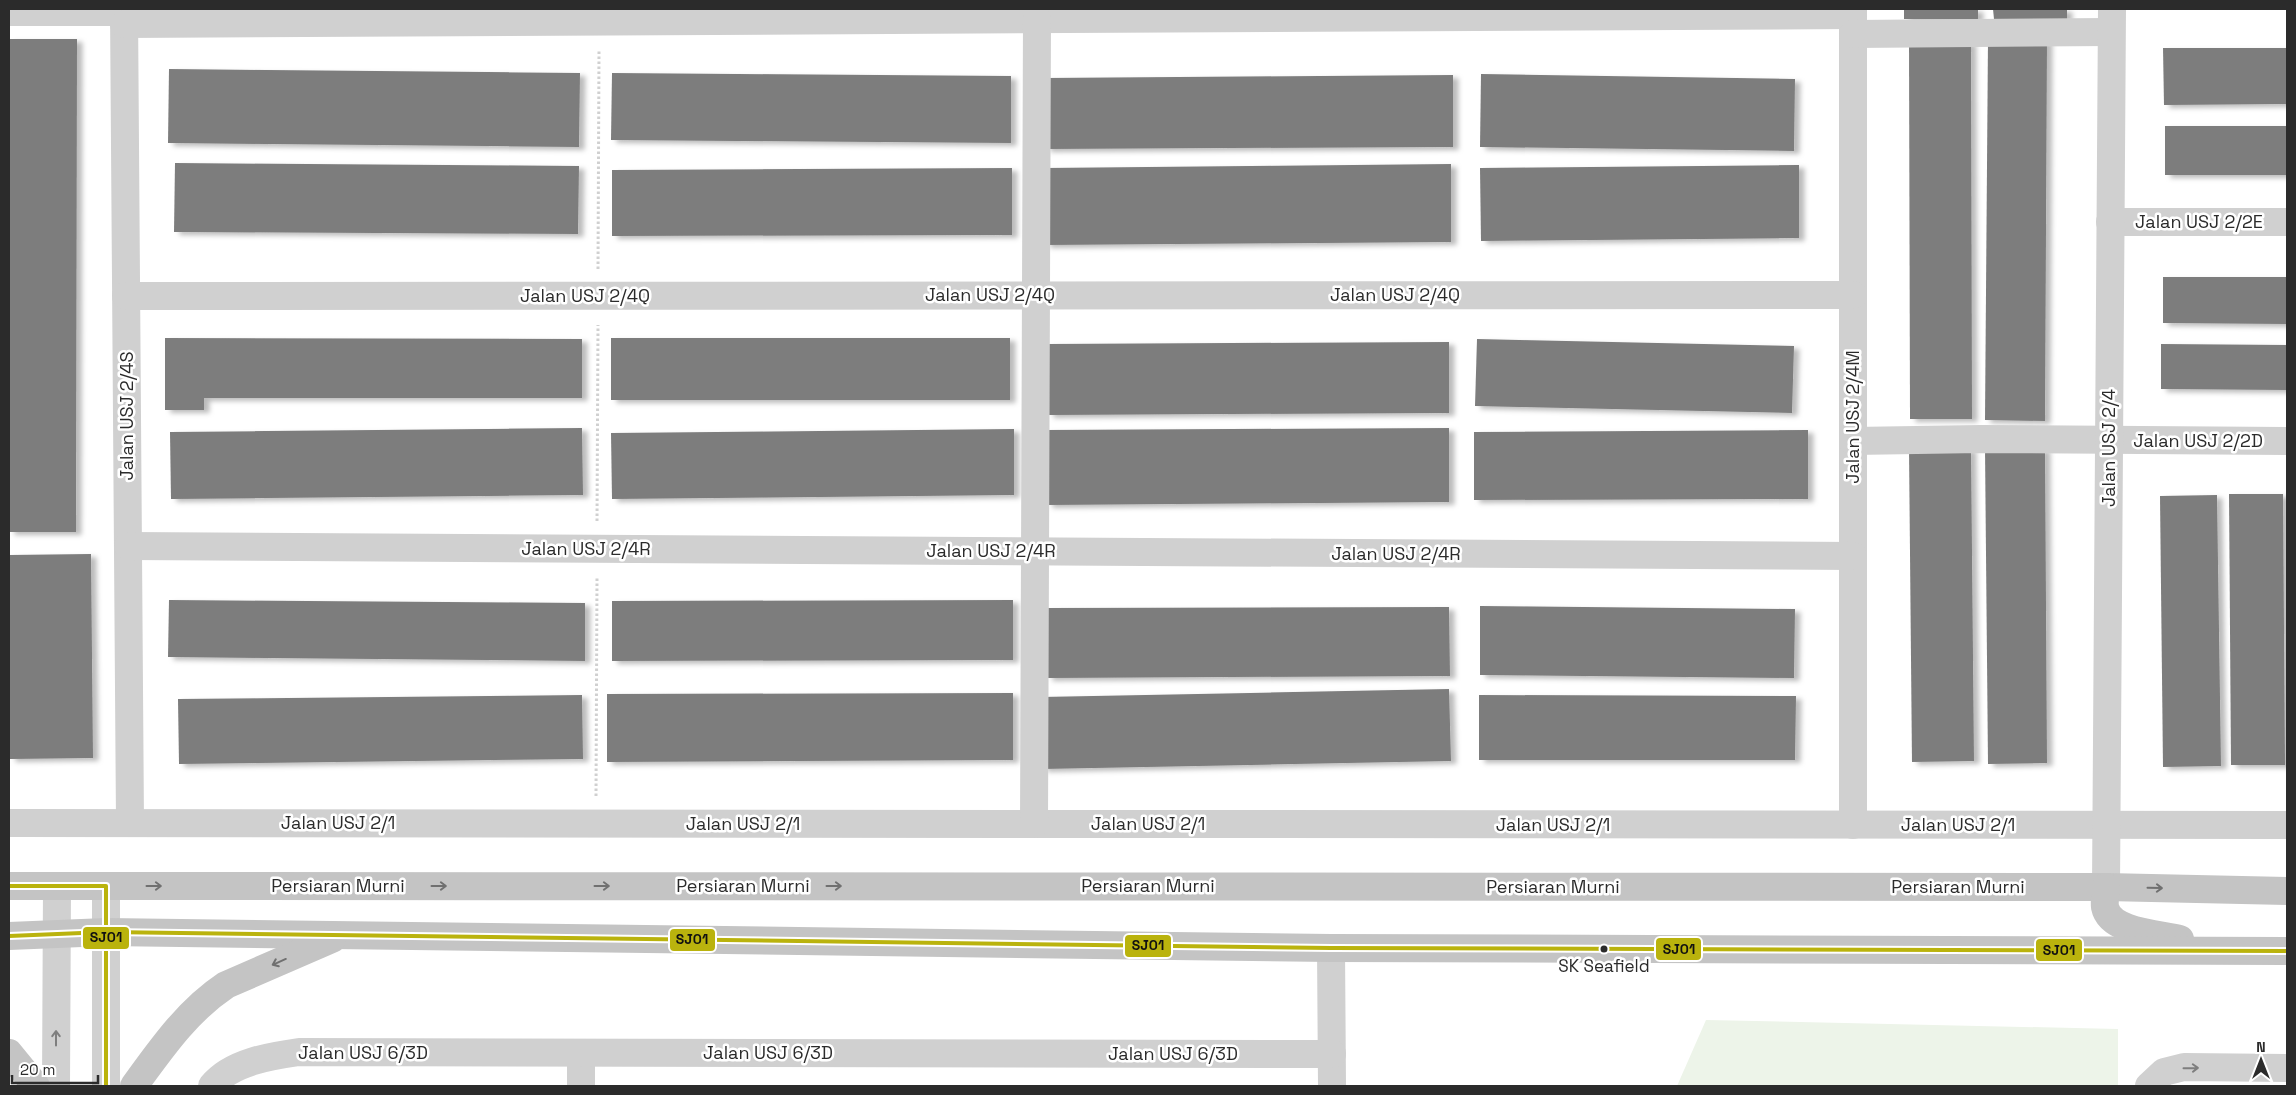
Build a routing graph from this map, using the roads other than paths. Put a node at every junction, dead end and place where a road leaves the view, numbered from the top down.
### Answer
1 (9, 12) edge
2 (913, 14) edge
3 (124, 15) edge
4 (1037, 19) junction
5 (1853, 19) edge
6 (2112, 20) edge
7 (2110, 222) junction
8 (2287, 222) edge
9 (1036, 295) junction
10 (1853, 295) junction
11 (126, 296) junction
12 (2109, 440) junction
13 (1853, 441) junction
14 (2287, 441) edge
15 (128, 546) junction
16 (1035, 552) junction
17 (1853, 556) junction
18 (9, 823) edge
19 (130, 823) junction
20 (1034, 824) junction
21 (1853, 825) junction
22 (2106, 825) junction
23 (2287, 825) edge
24 (9, 886) edge
25 (57, 886) junction
26 (106, 886) junction
27 (2106, 887) junction
28 (2287, 891) edge
29 (106, 932) junction
30 (56, 934) junction
31 (340, 935) junction
32 (9, 936) edge
33 (1331, 948) junction
34 (2227, 951) junction
35 (2287, 951) edge
36 (9, 1053) edge
37 (581, 1053) junction
38 (1332, 1054) junction
39 (2287, 1068) edge
40 (36, 1086) edge
41 (56, 1086) edge
42 (106, 1086) edge
43 (134, 1086) edge
44 (212, 1086) edge
45 (581, 1086) edge
46 (1332, 1086) edge
47 (2149, 1086) edge

1 - 3 street
2 - 3 street
2 - 4 street
3 - 11 street, Jalan USJ 2/4S
4 - 5 street
4 - 9 street
5 - 6 street
5 - 10 street, Jalan USJ 2/4M
6 - 7 street, Jalan USJ 2/4
7 - 8 street, Jalan USJ 2/2E
7 - 12 street, Jalan USJ 2/4
9 - 10 street, Jalan USJ 2/4Q
9 - 11 street, Jalan USJ 2/4Q
9 - 16 street
10 - 13 street, Jalan USJ 2/4M
11 - 15 street, Jalan USJ 2/4S
12 - 13 street, Jalan USJ 2/2D
12 - 14 street, Jalan USJ 2/2D
12 - 22 street, Jalan USJ 2/4
13 - 17 street, Jalan USJ 2/4M
15 - 16 street, Jalan USJ 2/4R
15 - 19 street, Jalan USJ 2/4S
16 - 17 street, Jalan USJ 2/4R
16 - 20 street
17 - 21 street, Jalan USJ 2/4M
18 - 19 street, Jalan USJ 2/1
19 - 20 street, Jalan USJ 2/1
20 - 21 street, Jalan USJ 2/1
21 - 22 street, Jalan USJ 2/1
22 - 23 street, Jalan USJ 2/1
22 - 27 street, Jalan USJ 2/4
24 - 25 main road, Persiaran Murni
25 - 26 main road, Persiaran Murni
25 - 30 street
26 -> 27 main road, Persiaran Murni
26 - 29 street
27 -> 28 main road, Persiaran Murni
27 - 34 main road
29 - 30 main road
29 - 31 main road
29 - 42 street
30 - 32 main road
41 -> 30 street
31 - 33 main road
31 -> 43 main road
33 - 34 main road
33 - 38 street
34 - 35 main road
36 - 40 main road
37 - 38 street, Jalan USJ 6/3D
37 - 44 street, Jalan USJ 6/3D
37 - 45 street
38 - 46 street
47 -> 39 street

